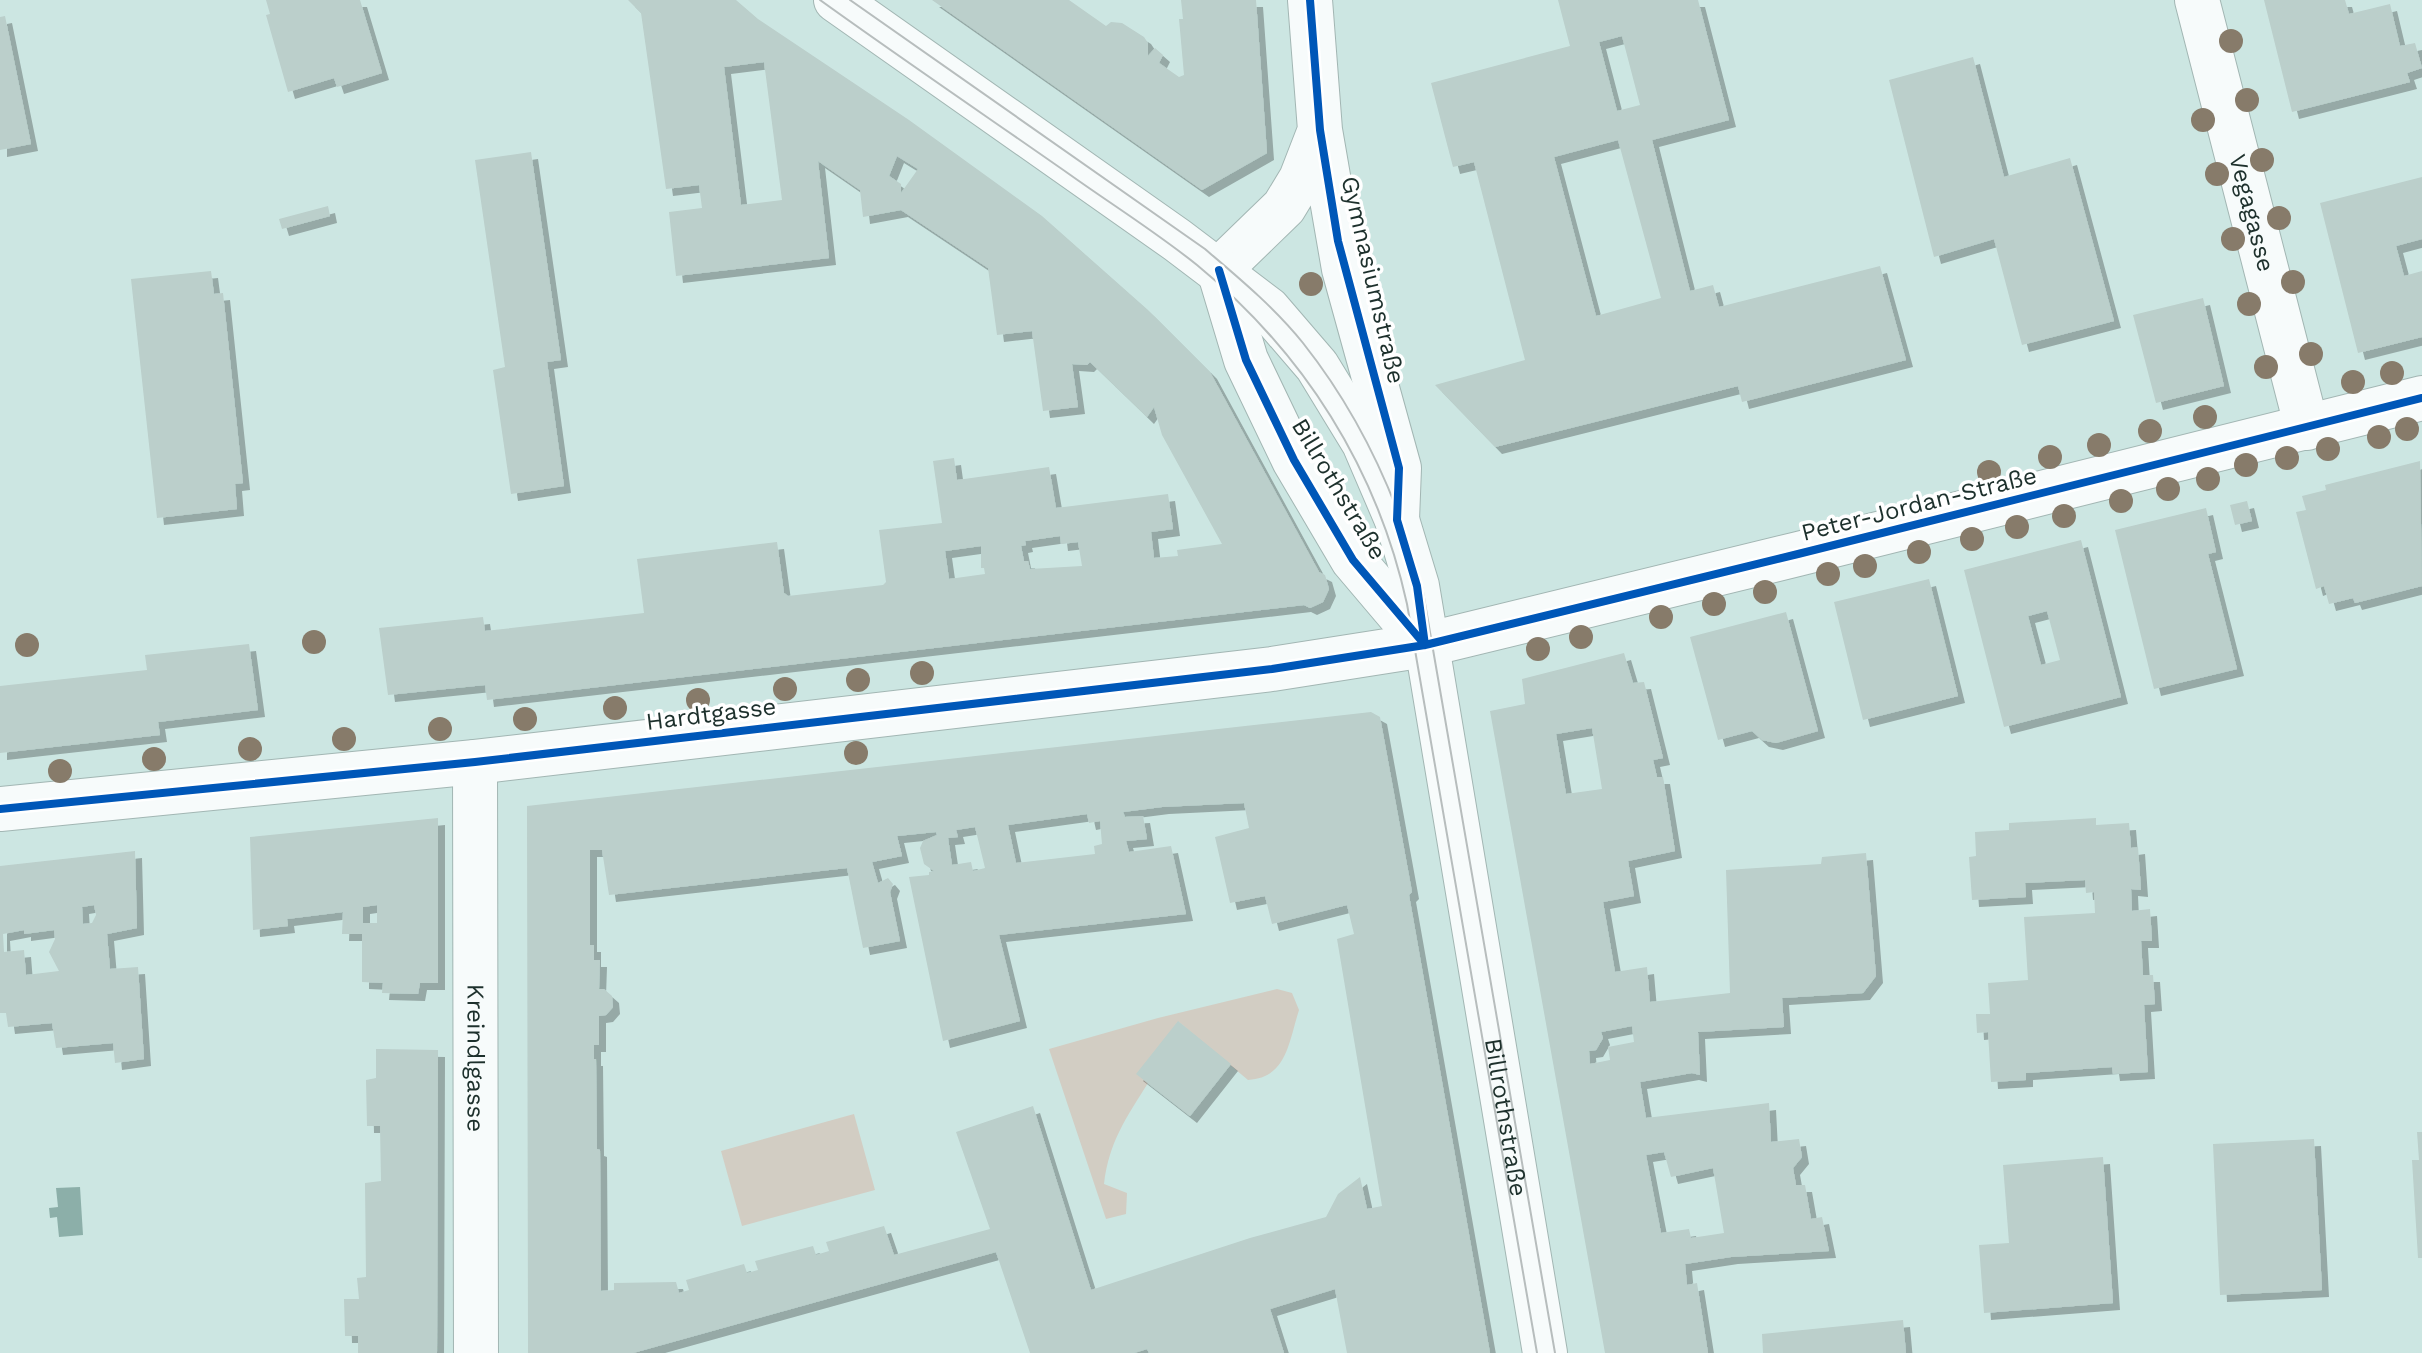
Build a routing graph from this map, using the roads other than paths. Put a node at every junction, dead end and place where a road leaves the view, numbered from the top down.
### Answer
1 (836, 0) edge
2 (1310, 0) edge
3 (2197, 0) edge
4 (1320, 130) junction
5 (1219, 270) junction
6 (2422, 398) edge
7 (2307, 428) junction
8 (1397, 520) junction
9 (1425, 645) junction
10 (475, 762) junction
11 (0, 809) edge
12 (476, 1353) edge
13 (1545, 1353) edge

1 - 5 street, Billrothstraße
2 - 4 street, Gymnasiumstraße
3 - 7 street, Vegagasse
4 - 5 street
4 - 8 street, Gymnasiumstraße
5 - 8 street, Billrothstraße
5 - 9 street, Billrothstraße
6 - 7 street, Peter-Jordan-Straße
7 - 9 street, Peter-Jordan-Straße
8 - 9 street, Billrothstraße
9 - 10 street, Hardtgasse
9 - 13 street, Billrothstraße
10 - 11 street, Hardtgasse
10 - 12 street, Kreindlgasse

